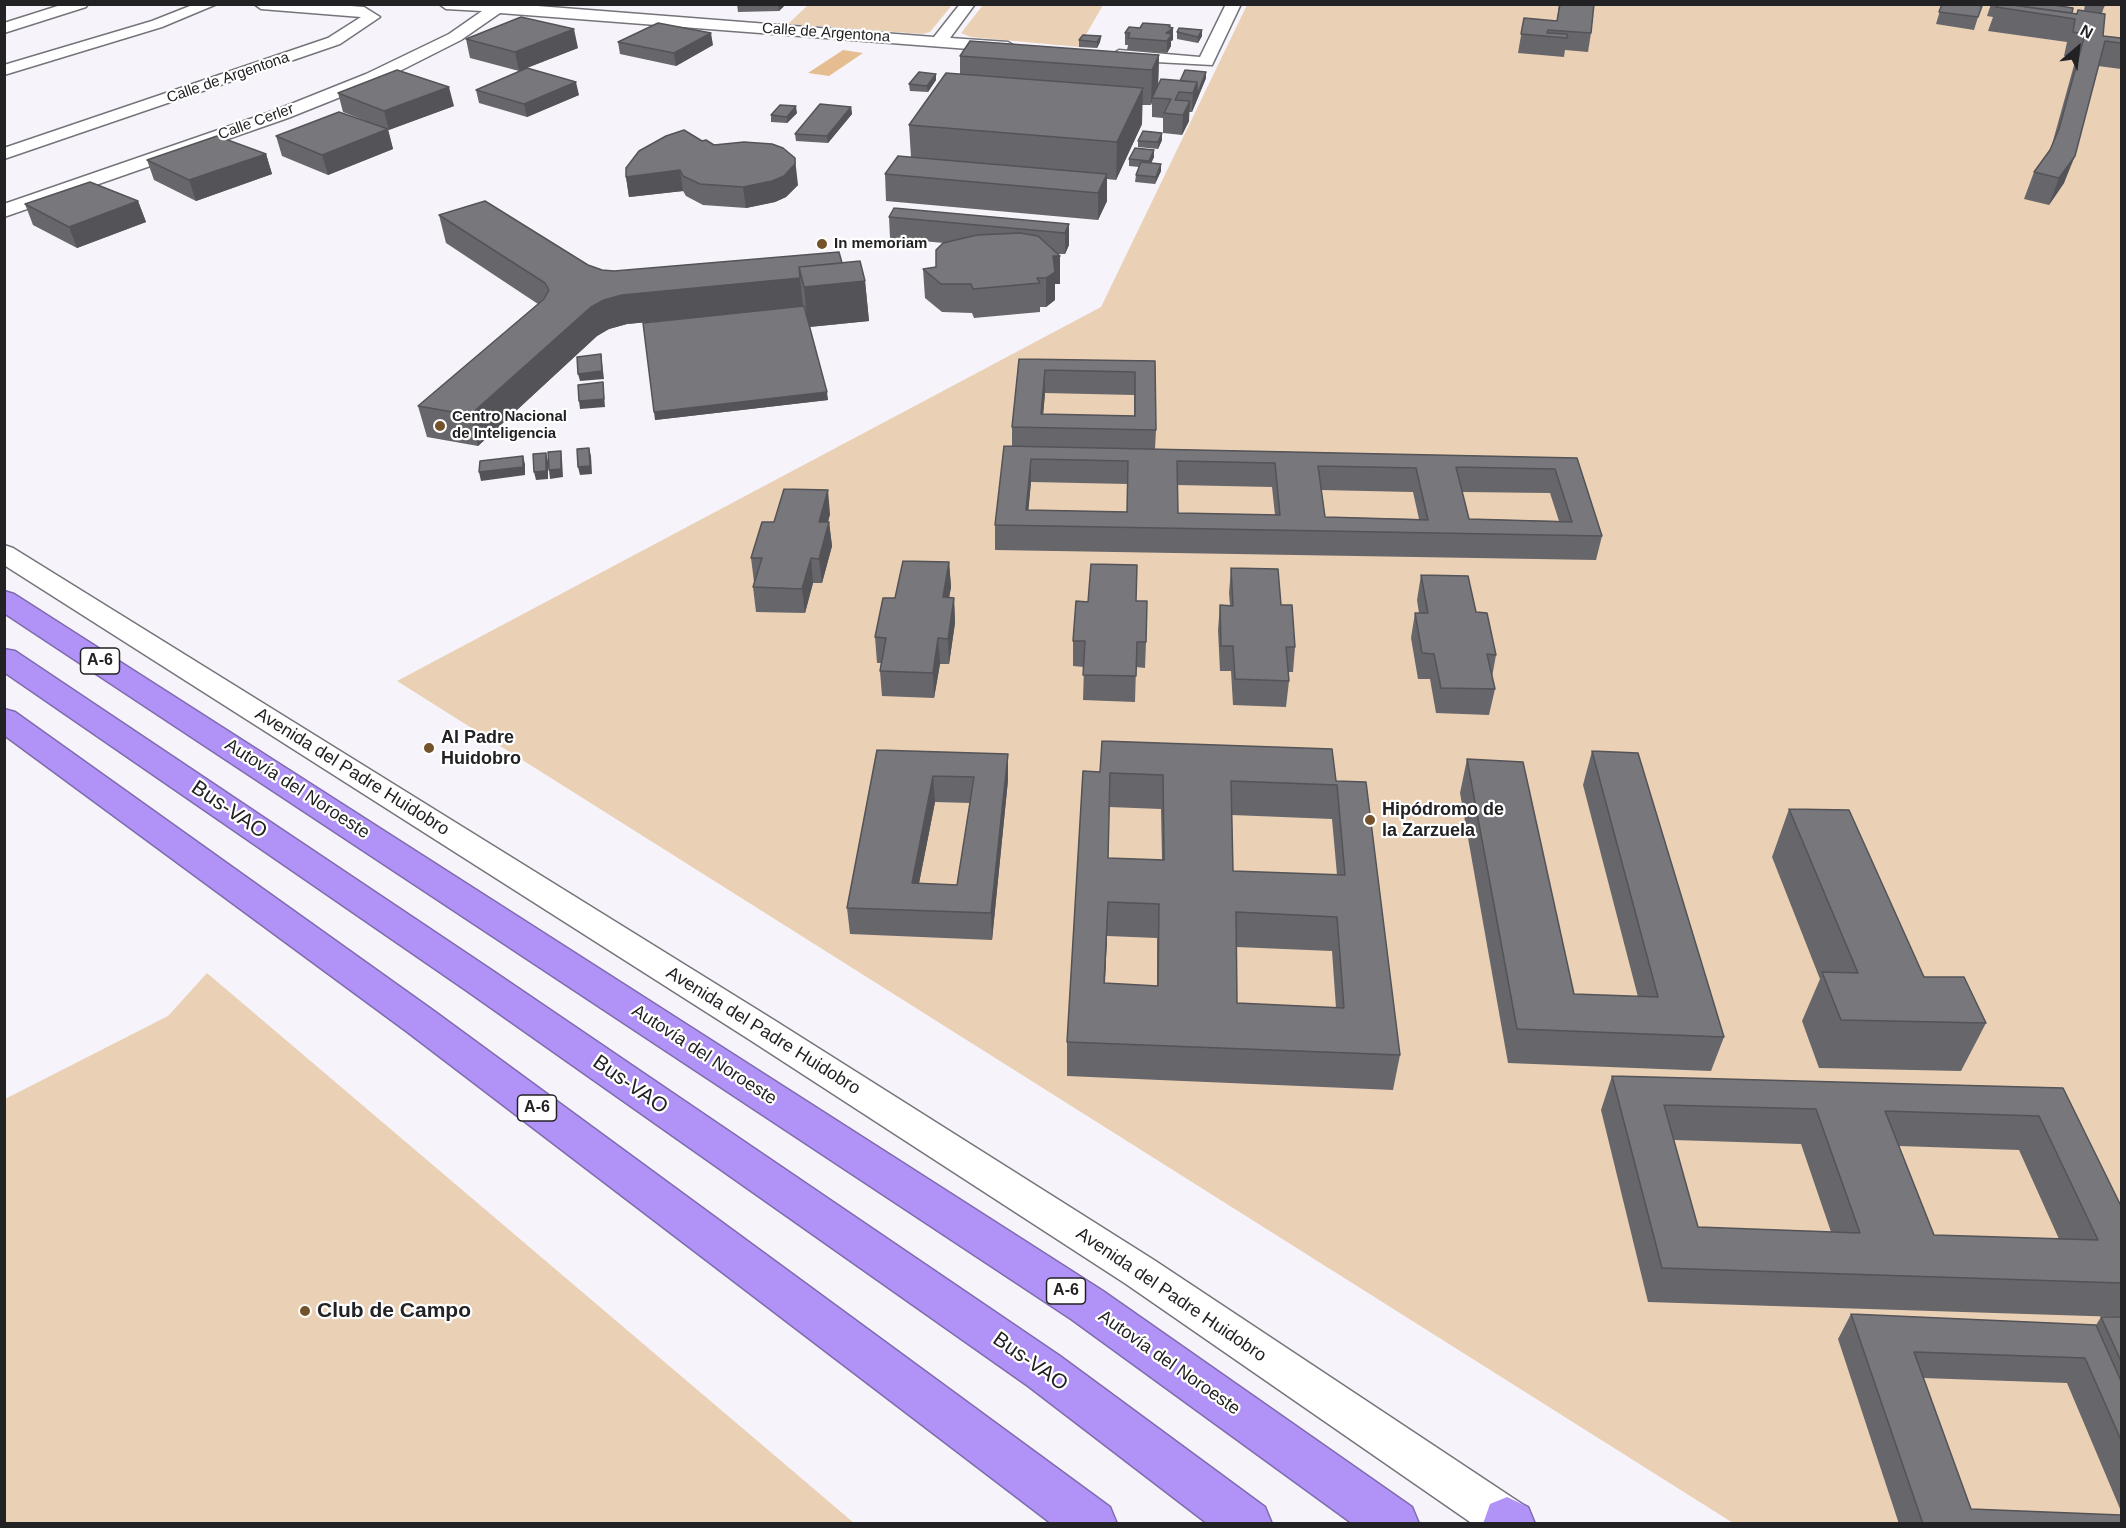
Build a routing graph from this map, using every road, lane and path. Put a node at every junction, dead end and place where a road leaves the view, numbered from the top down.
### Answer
1 (81, 4) edge
2 (210, 4) edge
3 (261, 4) edge
4 (446, 4) edge
5 (968, 4) edge
6 (1234, 4) edge
7 (298, 6) edge
8 (499, 7) edge
9 (4, 28) edge
10 (939, 42) junction
11 (1023, 48) edge
12 (1100, 54) edge
13 (4, 70) edge
14 (4, 154) edge
15 (4, 210) edge
16 (4, 553) edge
17 (4, 600) edge
18 (4, 658) edge
19 (4, 719) edge
20 (1510, 1523) edge
21 (1093, 1524) edge
22 (1248, 1524) edge
23 (1395, 1524) edge

1 - 9 street
2 - 13 street
3 - 7 street, Calle de Argentona
4 - 8 street, Calle de Argentona
5 - 10 street
6 - 12 street
7 - 14 street, Calle de Argentona
8 - 10 street, Calle de Argentona
8 - 15 street, Calle Cerler
10 - 11 street, Calle de Argentona
16 - 20 street, Avenida del Padre Huidobro
17 - 23 highway, Autovía del Noroeste / A-6
18 - 22 highway, Bus-VAO
19 - 21 highway, A-6

